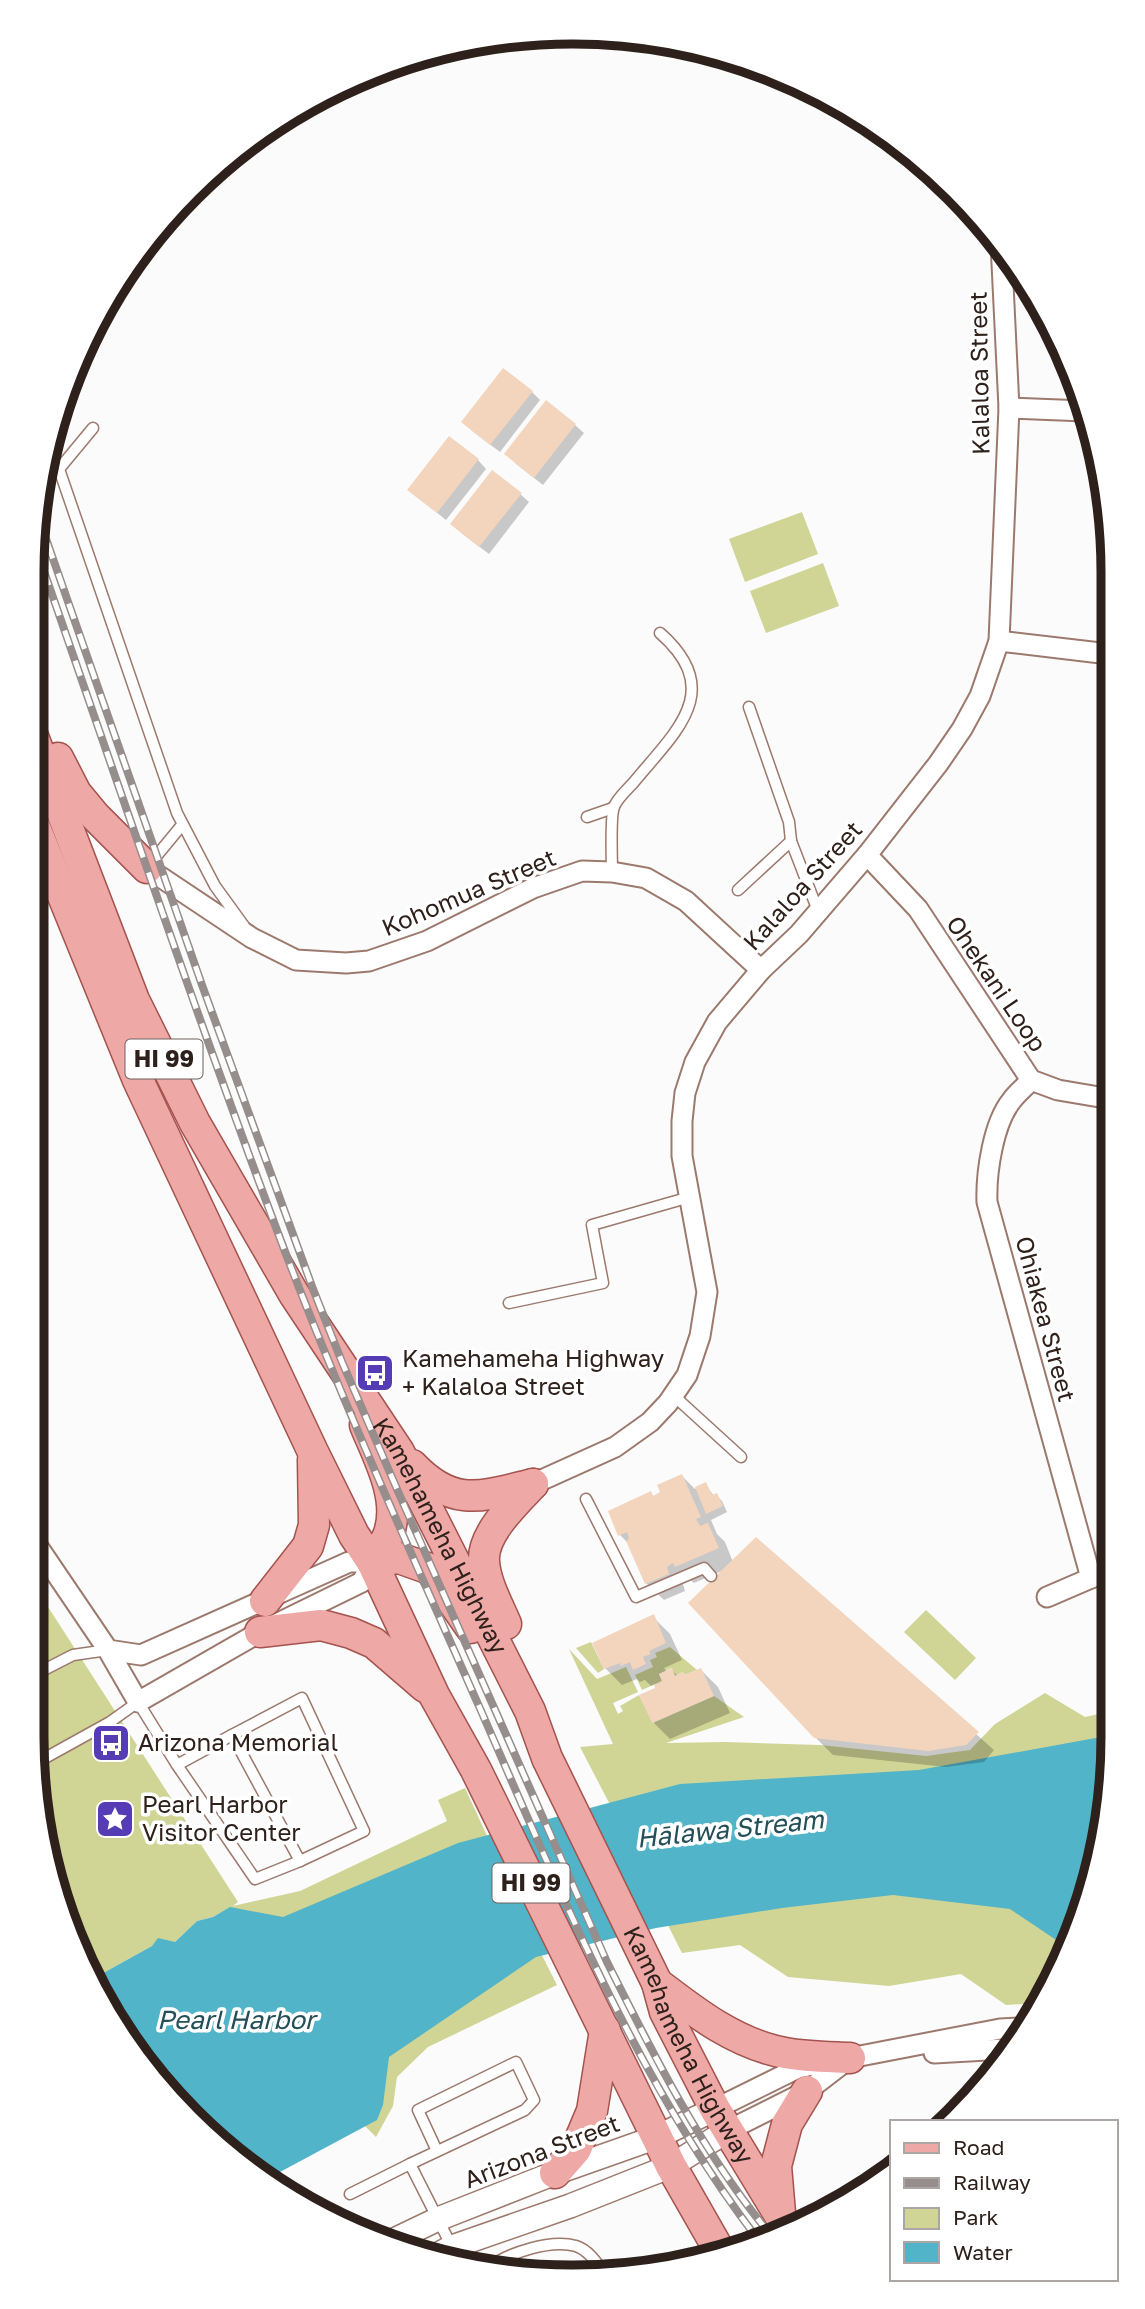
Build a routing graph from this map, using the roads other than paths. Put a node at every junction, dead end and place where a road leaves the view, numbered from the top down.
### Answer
1 (1002, 265) edge
2 (1009, 408) junction
3 (1075, 411) edge
4 (93, 428) dead end
5 (660, 634) dead end
6 (999, 641) junction
7 (1101, 653) edge
8 (749, 707) dead end
9 (44, 734) edge
10 (44, 765) edge
11 (613, 808) junction
12 (587, 817) dead end
13 (182, 825) junction
14 (791, 841) junction
15 (44, 849) edge
16 (867, 855) junction
17 (147, 868) junction
18 (612, 872) junction
19 (738, 890) dead end
20 (818, 911) junction
21 (252, 938) junction
22 (761, 970) junction
23 (1031, 1080) junction
24 (1101, 1097) edge
25 (690, 1197) junction
26 (509, 1303) dead end
27 (338, 1363) junction
28 (673, 1395) junction
29 (313, 1452) junction
30 (399, 1452) junction
31 (741, 1457) dead end
32 (533, 1484) junction
33 (586, 1499) dead end
34 (44, 1556) edge
35 (372, 1562) junction
36 (1101, 1574) edge
37 (711, 1576) dead end
38 (1091, 1578) junction
39 (1046, 1597) dead end
40 (265, 1601) junction
41 (260, 1632) junction
42 (108, 1650) junction
43 (507, 1668) junction
44 (44, 1670) edge
45 (434, 1695) junction
46 (138, 1702) junction
47 (530, 1711) junction
48 (232, 1735) junction
49 (45, 1758) edge
50 (177, 1765) junction
51 (300, 1861) junction
52 (657, 1983) junction
53 (1013, 2028) edge
54 (605, 2030) junction
55 (998, 2049) edge
56 (880, 2054) junction
57 (850, 2058) junction
58 (807, 2091) junction
59 (721, 2120) junction
60 (657, 2137) junction
61 (437, 2151) junction
62 (410, 2164) junction
63 (671, 2166) junction
64 (555, 2173) junction
65 (350, 2194) dead end
66 (438, 2219) junction
67 (783, 2221) edge
68 (784, 2221) edge
69 (402, 2236) edge
70 (716, 2245) edge
71 (442, 2248) edge
72 (448, 2250) edge
73 (498, 2260) edge
74 (598, 2264) edge

1 - 2 street, Kalaloa Street
2 - 3 street
2 - 6 street, Kalaloa Street
4 - 13 lane
5 - 11 lane
6 - 7 street
6 - 16 street, Kalaloa Street
8 - 14 lane
9 - 17 main road
10 - 27 main road, Kamehameha Highway / HI 99
11 - 12 lane
11 - 18 lane
13 - 17 lane
13 - 21 lane
14 - 19 lane
14 - 20 lane
15 - 29 main road, HI 99
16 - 20 street, Kalaloa Street
16 - 23 street, Ohekani Loop
17 - 21 street, Kohomua Street
18 - 21 street, Kohomua Street
18 - 22 street, Kohomua Street
20 - 22 street, Kalaloa Street
22 - 25 street, Kalaloa Street
23 - 24 street, Ohekani Loop
23 - 38 street, Ohiakea Street
25 - 26 lane
25 - 28 street, Kalaloa Street
27 - 30 main road, Kamehameha Highway / HI 99
27 - 35 main road
28 - 31 lane
28 - 32 street, Kalaloa Street
29 - 35 main road, HI 99
29 - 40 main road
30 - 32 main road
30 - 43 main road, Kamehameha Highway / HI 99
32 - 47 main road
33 - 37 lane
34 - 42 street
35 - 40 street
35 - 41 street
35 - 43 main road
35 - 45 main road, HI 99
36 - 38 street
38 - 39 street
40 - 42 street
41 - 45 main road
41 - 46 street
42 - 44 lane
42 - 46 street
43 - 47 main road, Kamehameha Highway / HI 99
45 - 54 main road, HI 99
46 - 49 lane
46 - 50 lane
47 - 52 main road, Kamehameha Highway / HI 99
48 - 50 lane
48 - 51 lane
48 - 51 lane
50 - 51 lane
52 - 57 main road
52 - 59 main road, Kamehameha Highway / HI 99
53 - 56 street
54 - 60 main road, HI 99
54 - 64 main road
55 - 56 street
56 - 57 street
57 - 58 street
57 - 59 street
58 - 59 street
58 - 68 main road
59 - 60 street, Arizona Street
59 - 63 street
59 - 67 main road, Kamehameha Highway / HI 99
60 - 63 main road, HI 99
60 - 64 street, Arizona Street
61 - 61 lane
61 - 62 lane
62 - 65 lane
62 - 66 lane
63 - 70 main road, HI 99
63 - 72 street
64 - 66 street, Arizona Street
66 - 69 street, Arizona Street
66 - 71 lane
73 - 74 lane

